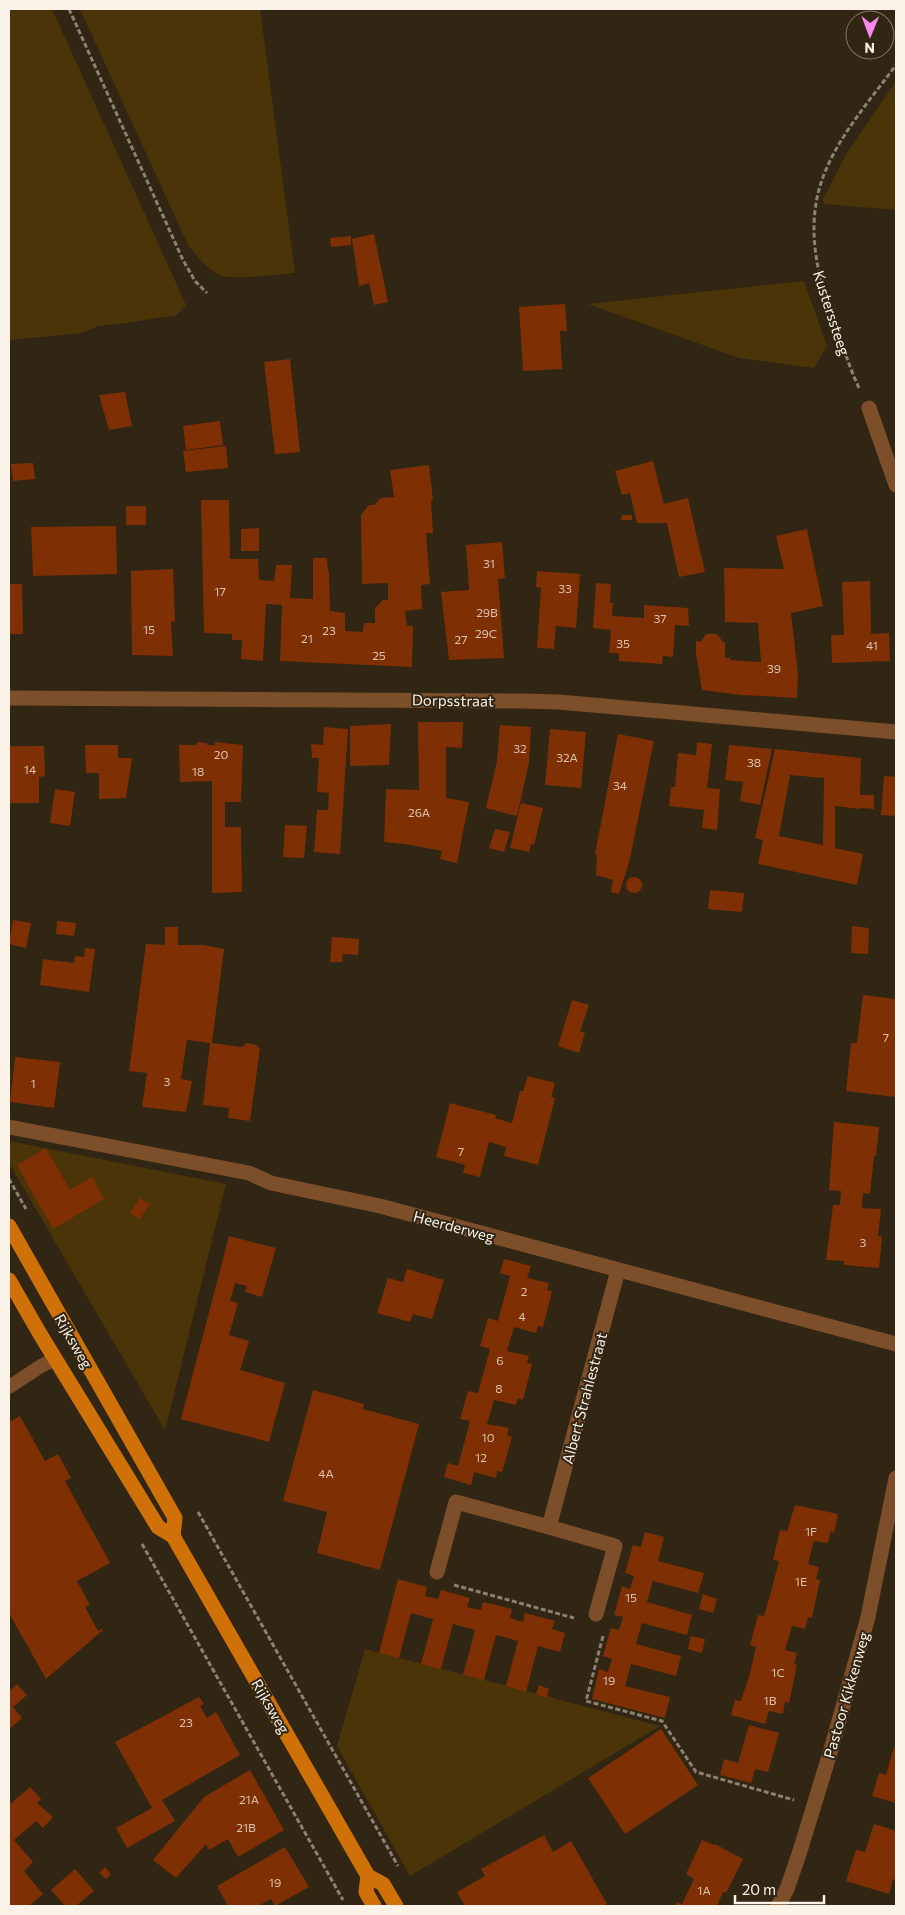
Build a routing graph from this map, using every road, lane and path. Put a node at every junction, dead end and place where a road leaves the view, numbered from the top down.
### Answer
1 (69, 9) edge
2 (896, 65) edge
3 (207, 293) dead end
4 (869, 408) joint
5 (896, 485) edge
6 (9, 698) edge
7 (896, 732) edge
8 (9, 1127) edge
9 (9, 1179) edge
10 (28, 1212) dead end
11 (9, 1226) edge
12 (618, 1270) junction
13 (9, 1280) edge
14 (896, 1344) edge
15 (55, 1359) junction
16 (9, 1387) edge
17 (896, 1478) edge
18 (194, 1504) dead end
19 (550, 1526) junction
20 (137, 1536) dead end
21 (173, 1536) junction
22 (441, 1578) joint
23 (576, 1619) dead end
24 (600, 1621) joint
25 (814, 1806) junction
26 (402, 1874) dead end
27 (368, 1876) junction
28 (347, 1906) edge
29 (374, 1906) edge
30 (396, 1906) edge
31 (778, 1906) edge

1 - 3 path
2 - 4 path, Kusterssteeg
4 - 5 street
6 - 7 street, Dorpsstraat
8 - 12 street, Heerderweg
9 - 10 path
11 - 21 main road, Rijksweg
12 - 14 street, Heerderweg
12 - 19 street, Albert Strahlestraat
13 - 15 main road, Rijksweg
15 - 16 lane
15 - 21 main road, Rijksweg
17 - 25 street, Pastoor Kikkenweg
18 - 26 path
19 - 22 street
19 - 24 street
20 - 28 path
21 - 27 main road, Rijksweg
22 - 23 path
24 - 25 path
25 - 31 street, Pastoor Kikkenweg
27 - 29 main road, Rijksweg
27 - 30 main road, Rijksweg

